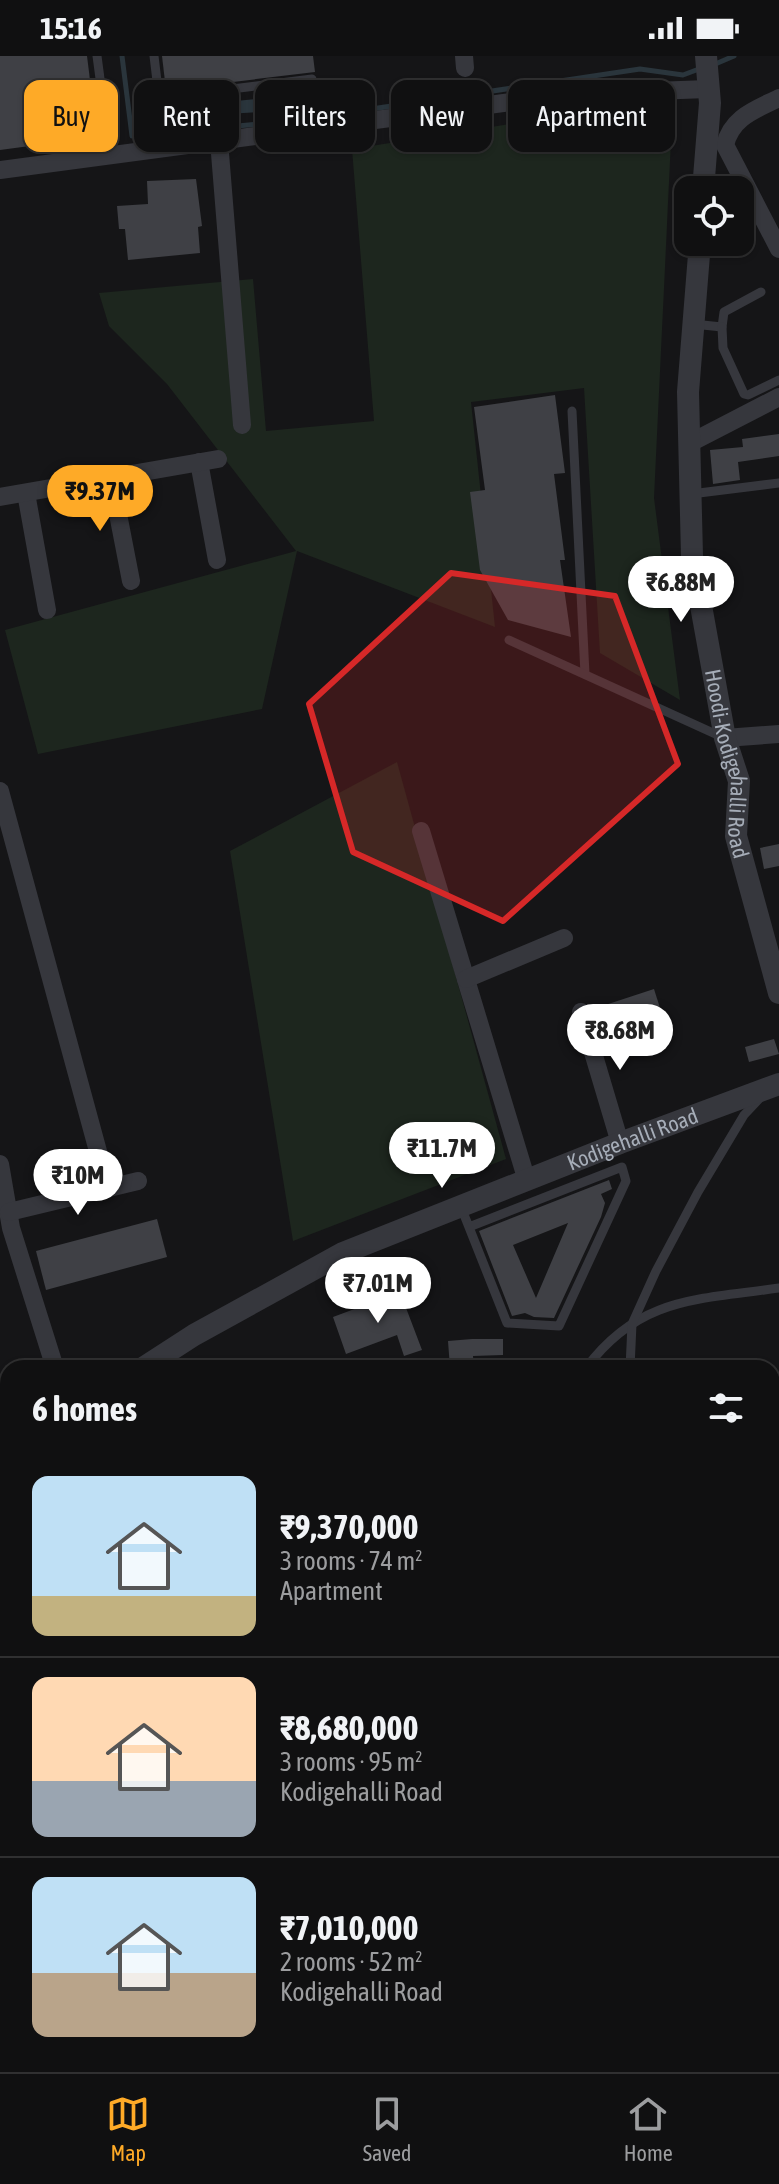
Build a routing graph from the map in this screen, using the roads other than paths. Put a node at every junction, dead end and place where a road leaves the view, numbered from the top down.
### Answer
1 (97, 56) edge
2 (154, 56) edge
3 (707, 70) edge
4 (312, 79) dead end
5 (157, 80) edge
6 (239, 88) edge
7 (779, 98) edge
8 (239, 138) edge
9 (134, 150) edge
10 (220, 152) edge
11 (110, 154) junction
12 (0, 170) edge
13 (704, 176) edge
14 (779, 249) edge
15 (701, 256) edge
16 (761, 292) dead end
17 (722, 327) junction
18 (704, 329) junction
19 (779, 380) edge
20 (779, 397) edge
21 (572, 411) dead end
22 (242, 425) dead end
23 (690, 443) junction
24 (218, 459) dead end
25 (199, 462) junction
26 (111, 478) junction
27 (779, 483) edge
28 (26, 493) junction
29 (691, 494) junction
30 (0, 497) edge
31 (217, 560) dead end
32 (131, 581) dead end
33 (47, 610) dead end
34 (509, 640) dead end
35 (585, 674) junction
36 (779, 734) edge
37 (725, 738) junction
38 (0, 791) edge
39 (421, 831) dead end
40 (564, 938) dead end
41 (466, 979) junction
42 (779, 993) edge
43 (581, 1012) dead end
44 (772, 1088) edge
45 (609, 1156) junction
46 (0, 1164) edge
47 (138, 1181) dead end
48 (527, 1181) junction
49 (108, 1188) junction
50 (9, 1212) junction
51 (465, 1217) junction
52 (779, 1288) edge
53 (632, 1324) junction
54 (52, 1360) edge
55 (155, 1360) edge
56 (594, 1360) edge
57 (630, 1360) edge

1 - 11 lane
2 - 5 lane
3 - 8 street
3 - 13 street
4 - 6 lane
7 - 14 street
9 - 11 street
10 - 22 street
11 - 12 street
15 - 18 street, Hoodi-Kodigehalli Road
16 - 17 lane
17 - 18 lane
17 - 19 lane
18 - 23 street, Hoodi-Kodigehalli Road
20 - 23 street
21 - 35 lane
23 - 29 street, Hoodi-Kodigehalli Road
24 - 25 street
25 - 26 street
25 - 31 street
26 - 28 street
26 - 32 street
27 - 29 lane
28 - 30 street
28 - 33 street
29 - 37 street, Hoodi-Kodigehalli Road
34 - 35 lane
35 - 37 lane
36 - 37 street
37 - 42 street, Hoodi-Kodigehalli Road
38 - 49 street
39 - 41 street
40 - 41 street
41 - 48 street
43 - 45 street
44 - 45 street, Kodigehalli Road
44 - 53 lane
45 - 48 street, Kodigehalli Road
45 - 51 lane
45 - 51 lane
46 - 50 street
47 - 49 street
48 - 51 street, Kodigehalli Road
49 - 50 street
50 - 54 street
51 - 55 street, Kodigehalli Road
52 - 53 lane
53 - 56 lane
53 - 57 lane

